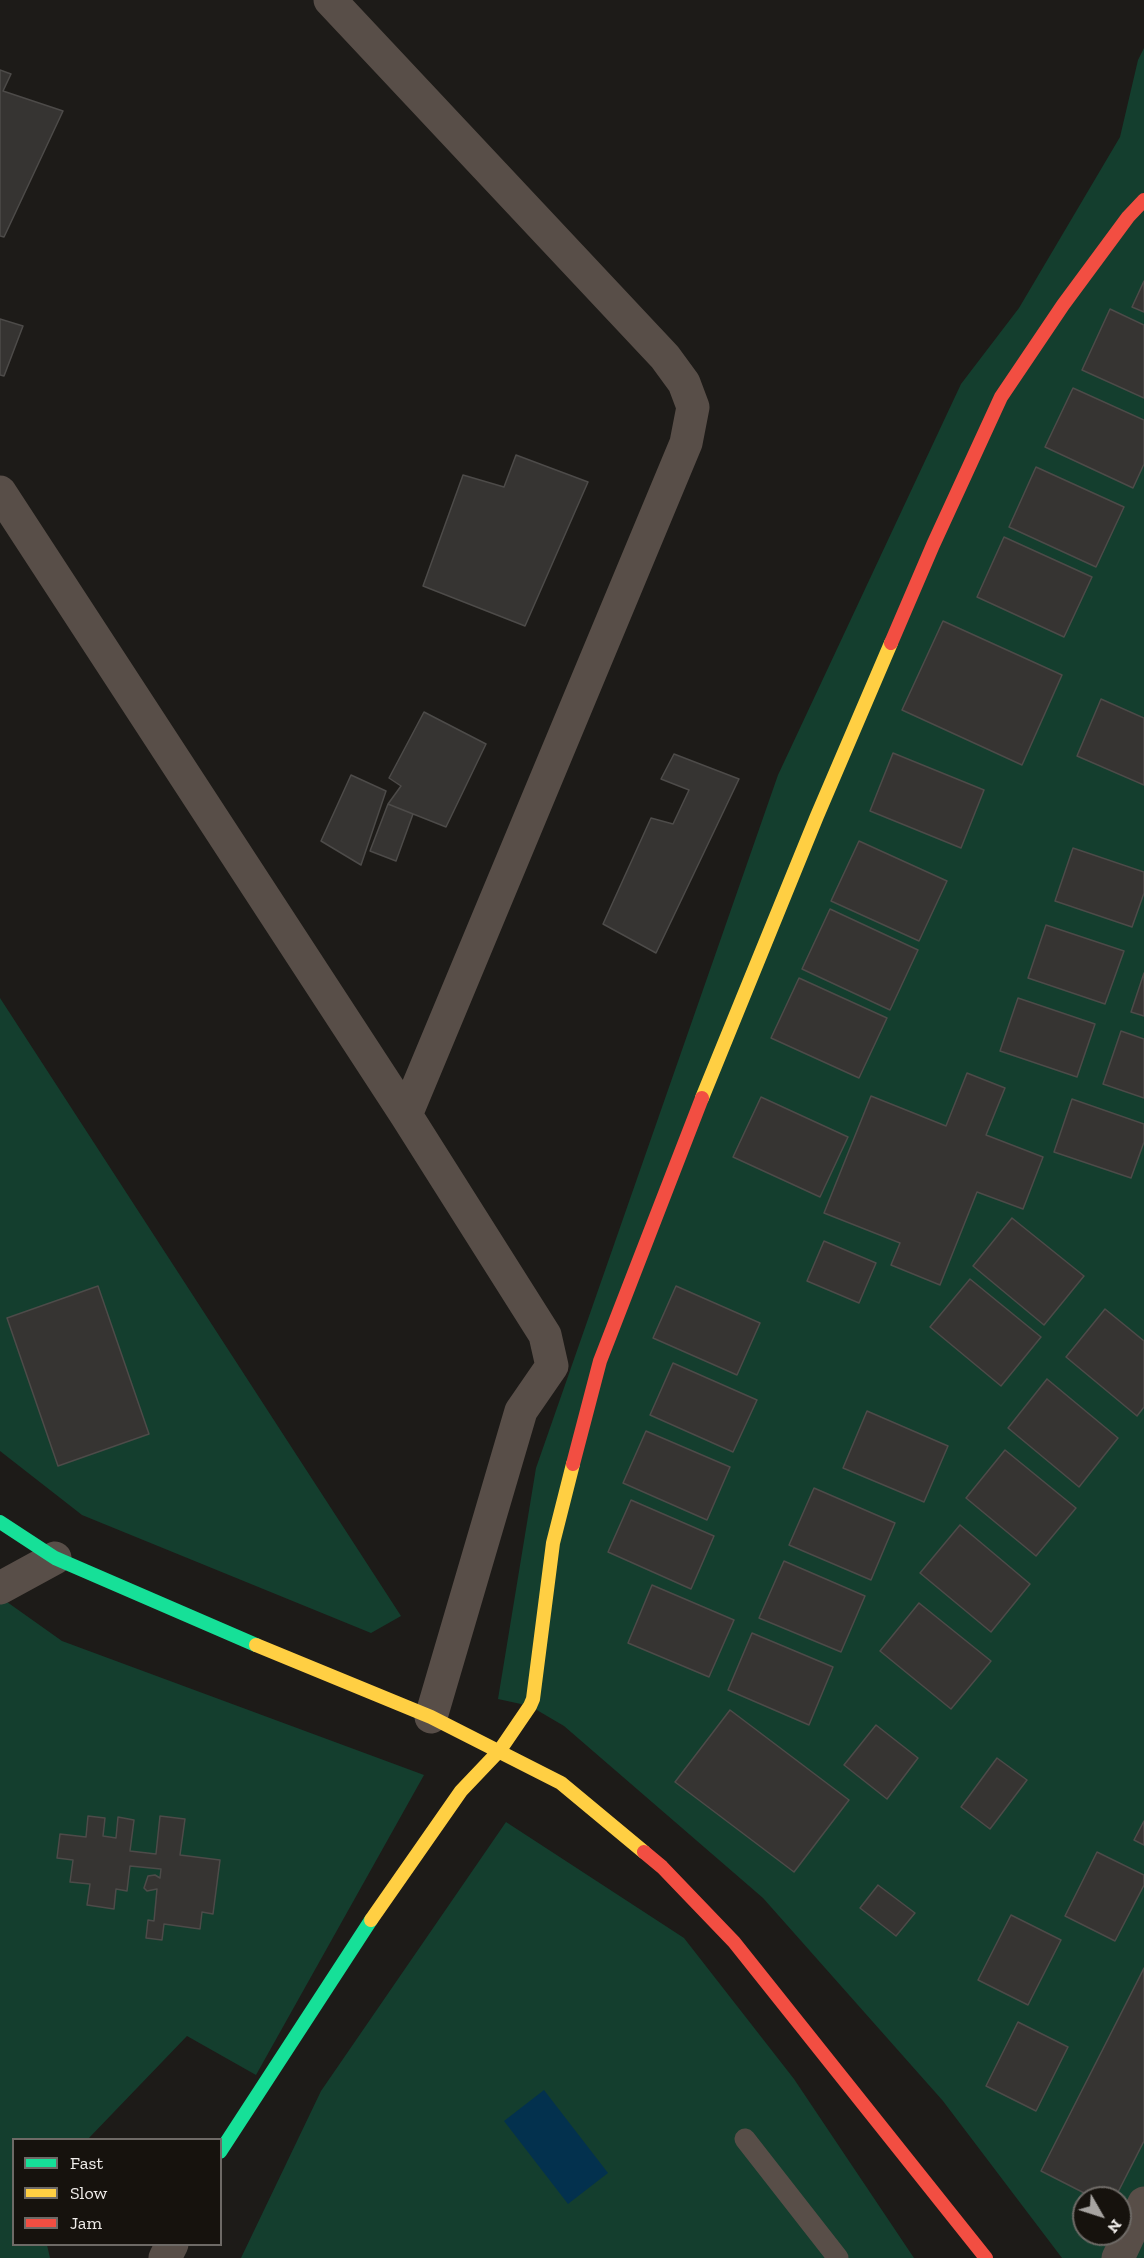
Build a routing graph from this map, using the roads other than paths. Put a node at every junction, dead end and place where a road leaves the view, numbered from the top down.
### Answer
1 (330, 0) edge
2 (1144, 200) edge
3 (0, 492) edge
4 (406, 1115) junction
5 (0, 1522) edge
6 (55, 1558) junction
7 (0, 1588) edge
8 (431, 1717) junction
9 (500, 1750) junction
10 (745, 2139) dead end
11 (222, 2149) edge
12 (1144, 2203) edge
13 (838, 2258) edge
14 (987, 2258) edge
15 (1118, 2258) edge

1 - 4 street
2 - 9 street
3 - 4 street
4 - 8 street
5 - 6 street
6 - 7 street
6 - 8 street
8 - 9 street
9 - 11 street
9 - 14 street
10 - 13 lane
12 - 15 street

